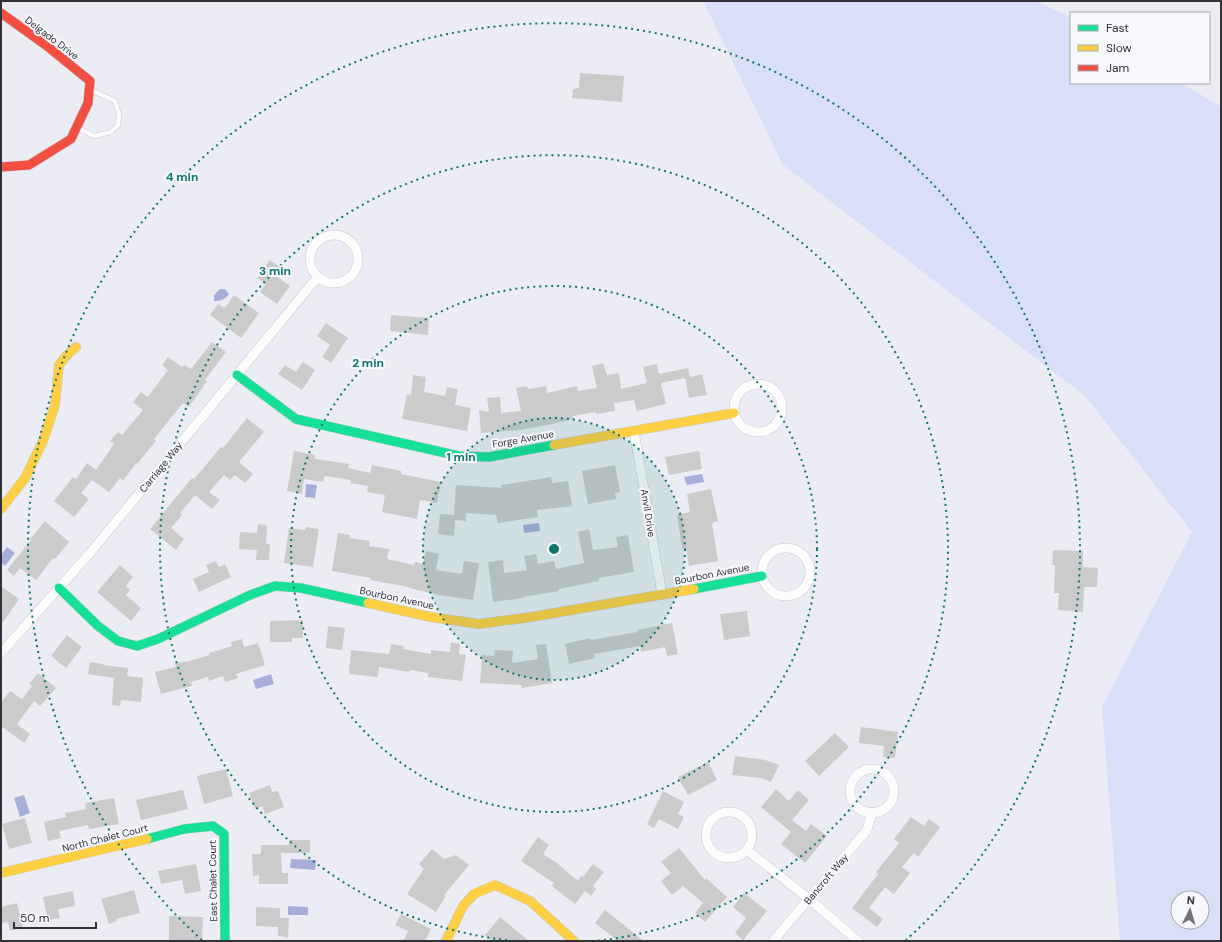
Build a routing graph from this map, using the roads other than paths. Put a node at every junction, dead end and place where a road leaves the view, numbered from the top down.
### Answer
1 (1, 13) edge
2 (89, 85) junction
3 (76, 127) junction
4 (1, 167) edge
5 (318, 278) junction
6 (76, 347) dead end
7 (237, 375) junction
8 (734, 413) junction
9 (634, 431) junction
10 (1, 509) edge
11 (762, 576) junction
12 (59, 588) junction
13 (662, 594) junction
14 (1, 653) edge
15 (872, 812) junction
16 (213, 826) joint
17 (747, 850) junction
18 (1, 873) edge
19 (809, 898) junction
20 (225, 941) edge
21 (446, 941) edge
22 (574, 941) edge
23 (773, 941) edge
24 (858, 941) edge

1 - 2 street, Delgado Drive
2 - 3 street
2 - 3 lane
3 - 4 street
5 - 5 street
5 - 7 street, Carriage Way
6 - 10 street
7 - 9 street, Forge Avenue
7 - 12 street, Carriage Way
8 - 8 street
8 - 9 street, Forge Avenue
9 - 13 street, Anvil Drive
11 - 11 street, Bourbon Avenue
11 - 13 street, Bourbon Avenue
12 - 13 street, Bourbon Avenue
12 - 14 street, Carriage Way
15 - 15 street
15 - 19 street, Bancroft Way
16 - 18 street, North Chalet Court
16 - 20 street, East Chalet Court
17 - 17 street
17 - 19 street
19 - 23 street, Bancroft Way
19 - 24 street
21 - 22 street

